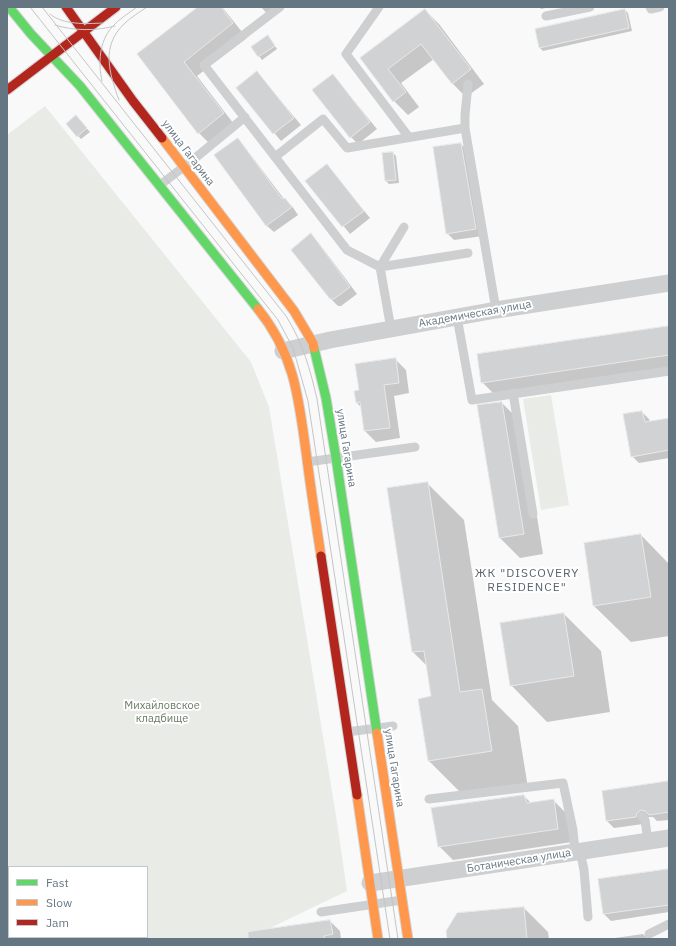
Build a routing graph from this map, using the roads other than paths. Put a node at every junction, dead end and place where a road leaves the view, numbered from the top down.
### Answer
1 (9, 7) edge
2 (66, 7) edge
3 (116, 7) edge
4 (280, 7) edge
5 (379, 7) edge
6 (590, 7) edge
7 (650, 7) edge
8 (660, 7) edge
9 (546, 16) dead end
10 (84, 32) junction
11 (52, 57) junction
12 (468, 84) dead end
13 (7, 90) edge
14 (245, 117) junction
15 (465, 128) junction
16 (408, 136) junction
17 (275, 157) junction
18 (184, 167) junction
19 (160, 185) junction
20 (404, 227) dead end
21 (468, 253) dead end
22 (380, 267) junction
23 (669, 283) edge
24 (496, 310) junction
25 (457, 317) junction
26 (391, 329) junction
27 (313, 343) junction
28 (283, 351) junction
29 (669, 371) edge
30 (513, 393) junction
31 (415, 446) dead end
32 (336, 458) junction
33 (307, 462) junction
34 (533, 514) dead end
35 (393, 726) dead end
36 (376, 728) junction
37 (347, 732) junction
38 (429, 800) dead end
39 (642, 816) dead end
40 (669, 838) edge
41 (648, 841) junction
42 (578, 852) junction
43 (399, 879) junction
44 (370, 883) junction
45 (402, 900) junction
46 (373, 904) junction
47 (321, 912) dead end
48 (588, 917) dead end
49 (669, 924) edge
50 (648, 934) dead end
51 (378, 939) edge
52 (408, 939) edge

1 - 11 main road
2 - 10 main road, улица Гагарина
3 - 10 main road
4 - 14 lane
5 - 16 lane
6 - 9 lane
7 - 8 lane
10 - 11 main road
10 - 18 main road, улица Гагарина
11 - 13 main road
11 - 19 main road
12 - 15 lane
14 - 17 lane
14 - 18 lane
15 - 16 lane
15 - 24 lane
16 - 17 lane
17 - 22 lane
18 - 19 lane
18 - 27 main road, улица Гагарина
19 - 28 main road
20 - 22 lane
21 - 22 lane
22 - 26 lane
23 - 24 street, Академическая улица
24 - 25 street, Академическая улица
25 - 26 street, Академическая улица
25 - 30 lane
26 - 27 street, Академическая улица
27 - 28 street, Академическая улица
27 - 32 main road, улица Гагарина
28 - 33 main road
29 - 30 lane
30 - 34 lane
31 - 32 lane
32 - 33 lane
32 - 36 main road, улица Гагарина
33 - 37 main road
35 - 36 lane
36 - 37 lane
36 - 43 main road, улица Гагарина
37 - 44 main road
38 - 42 lane
39 - 41 lane
40 - 41 street, Ботаническая улица
41 - 42 street, Ботаническая улица
42 - 43 street, Ботаническая улица
42 - 48 lane
43 - 44 street, Ботаническая улица
43 - 45 main road, улица Гагарина
44 - 46 main road
45 - 46 lane
45 - 52 main road, улица Гагарина
46 - 47 lane
46 - 51 main road
49 - 50 lane

